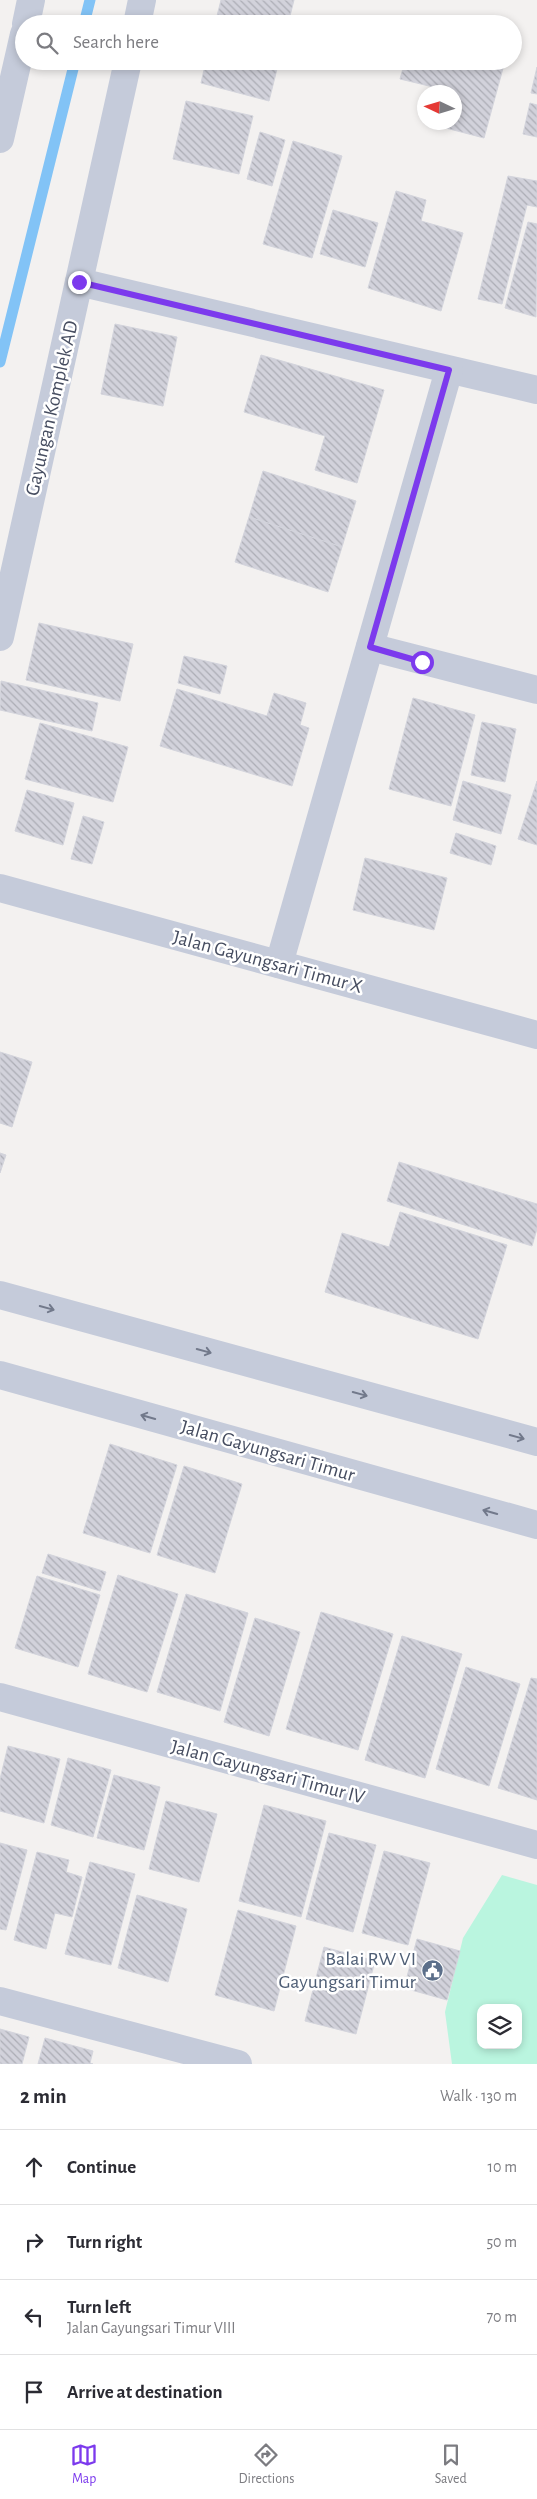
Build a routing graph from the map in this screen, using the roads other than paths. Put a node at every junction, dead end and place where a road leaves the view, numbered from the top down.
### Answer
1 (31, 0) edge
2 (142, 0) edge
3 (28, 15) edge
4 (138, 15) edge
5 (16, 70) edge
6 (126, 70) edge
7 (0, 140) edge
8 (79, 282) junction
9 (449, 370) junction
10 (537, 390) edge
11 (0, 637) edge
12 (370, 647) junction
13 (537, 690) edge
14 (0, 888) edge
15 (278, 964) junction
16 (537, 1035) edge
17 (0, 1295) edge
18 (0, 1375) edge
19 (537, 1442) edge
20 (537, 1525) edge
21 (0, 1697) edge
22 (537, 1845) edge
23 (0, 2001) edge
24 (238, 2064) edge

1 - 3 street
2 - 4 street
5 - 7 street
6 - 8 street, Gayungan Komplek AD
8 - 9 street
8 - 11 street, Gayungan Komplek AD
9 - 10 street
9 - 12 street
12 - 13 street
12 - 15 street
14 - 15 street, Jalan Gayungsari Timur X
15 - 16 street, Jalan Gayungsari Timur X
17 -> 19 street
20 -> 18 street, Jalan Gayungsari Timur
21 - 22 street, Jalan Gayungsari Timur IV
23 - 24 street

